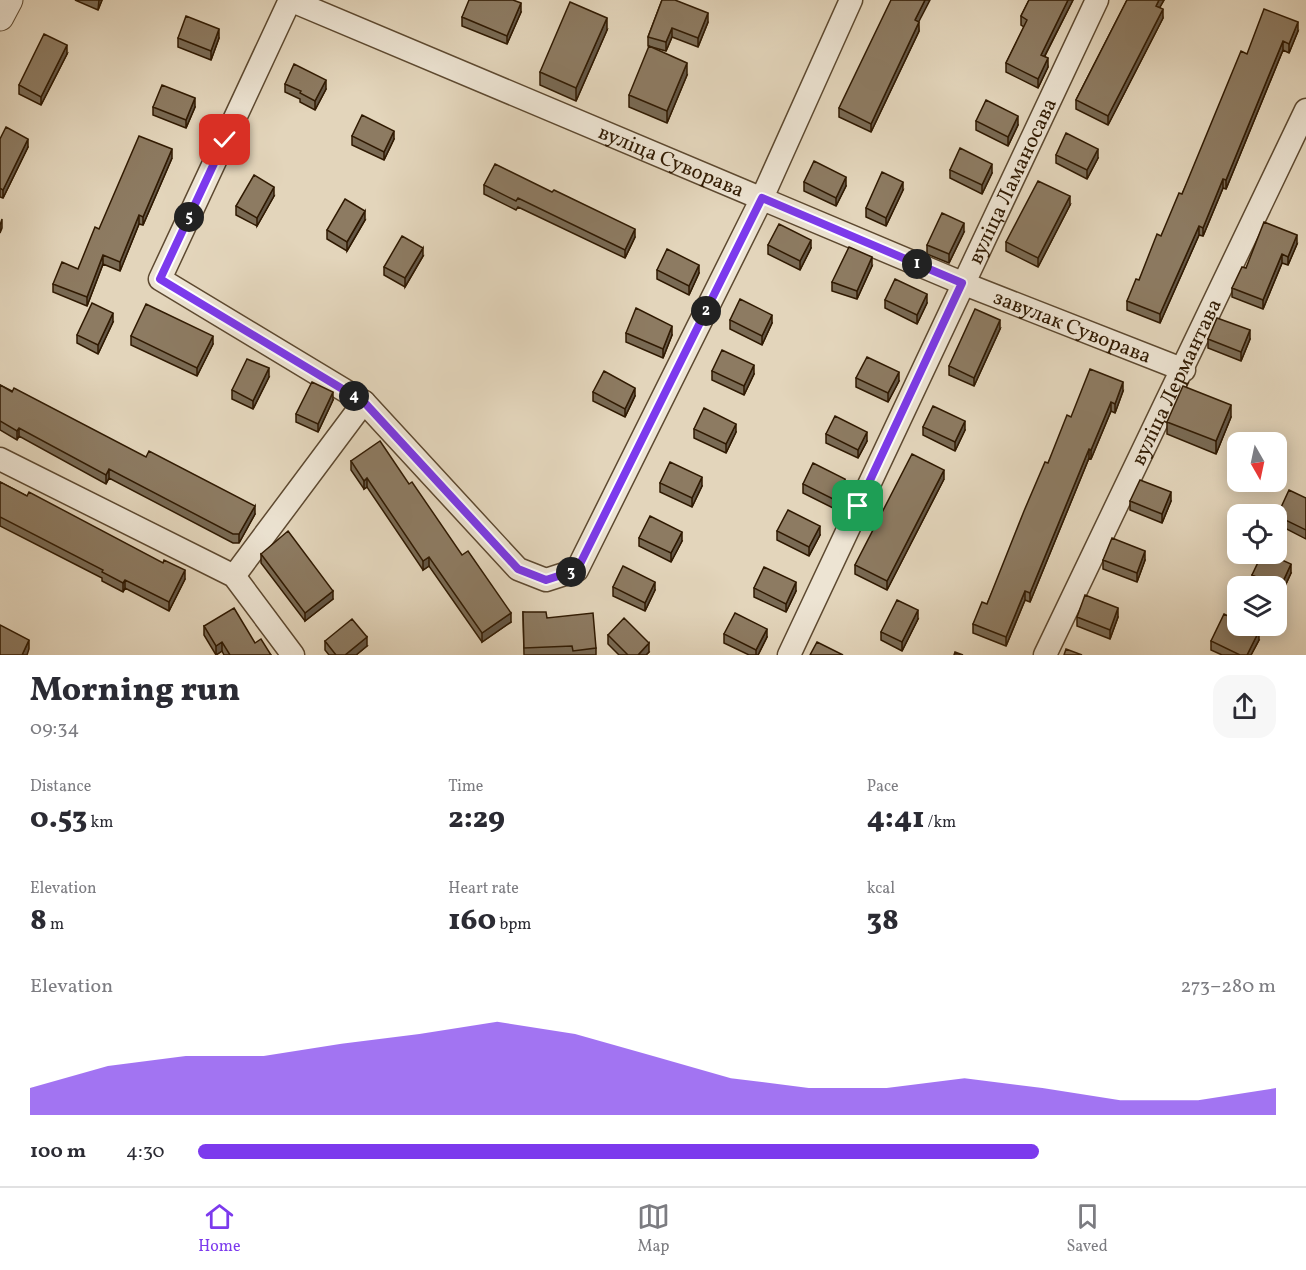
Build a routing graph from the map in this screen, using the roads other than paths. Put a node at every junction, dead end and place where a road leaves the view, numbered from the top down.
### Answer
1 (9, 0) edge
2 (290, 0) edge
3 (851, 0) edge
4 (1097, 0) edge
5 (0, 17) edge
6 (1306, 110) edge
7 (762, 198) junction
8 (962, 283) junction
9 (1184, 370) junction
10 (364, 402) junction
11 (0, 459) edge
12 (234, 576) junction
13 (293, 655) edge
14 (789, 655) edge
15 (1045, 655) edge

1 - 5 street
2 - 7 street, вуліца Суворава
2 - 10 street, вуліца Суворава
3 - 7 street
4 - 8 street, вуліца Ламаносава
6 - 9 street, вуліца Лермантава
7 - 8 street, завулак Суворава
7 - 10 street, вуліца Суворава
8 - 9 street, завулак Суворава
8 - 14 street, вуліца Ламаносава
9 - 15 street, вуліца Лермантава
10 - 12 street
11 - 12 street
12 - 13 street

